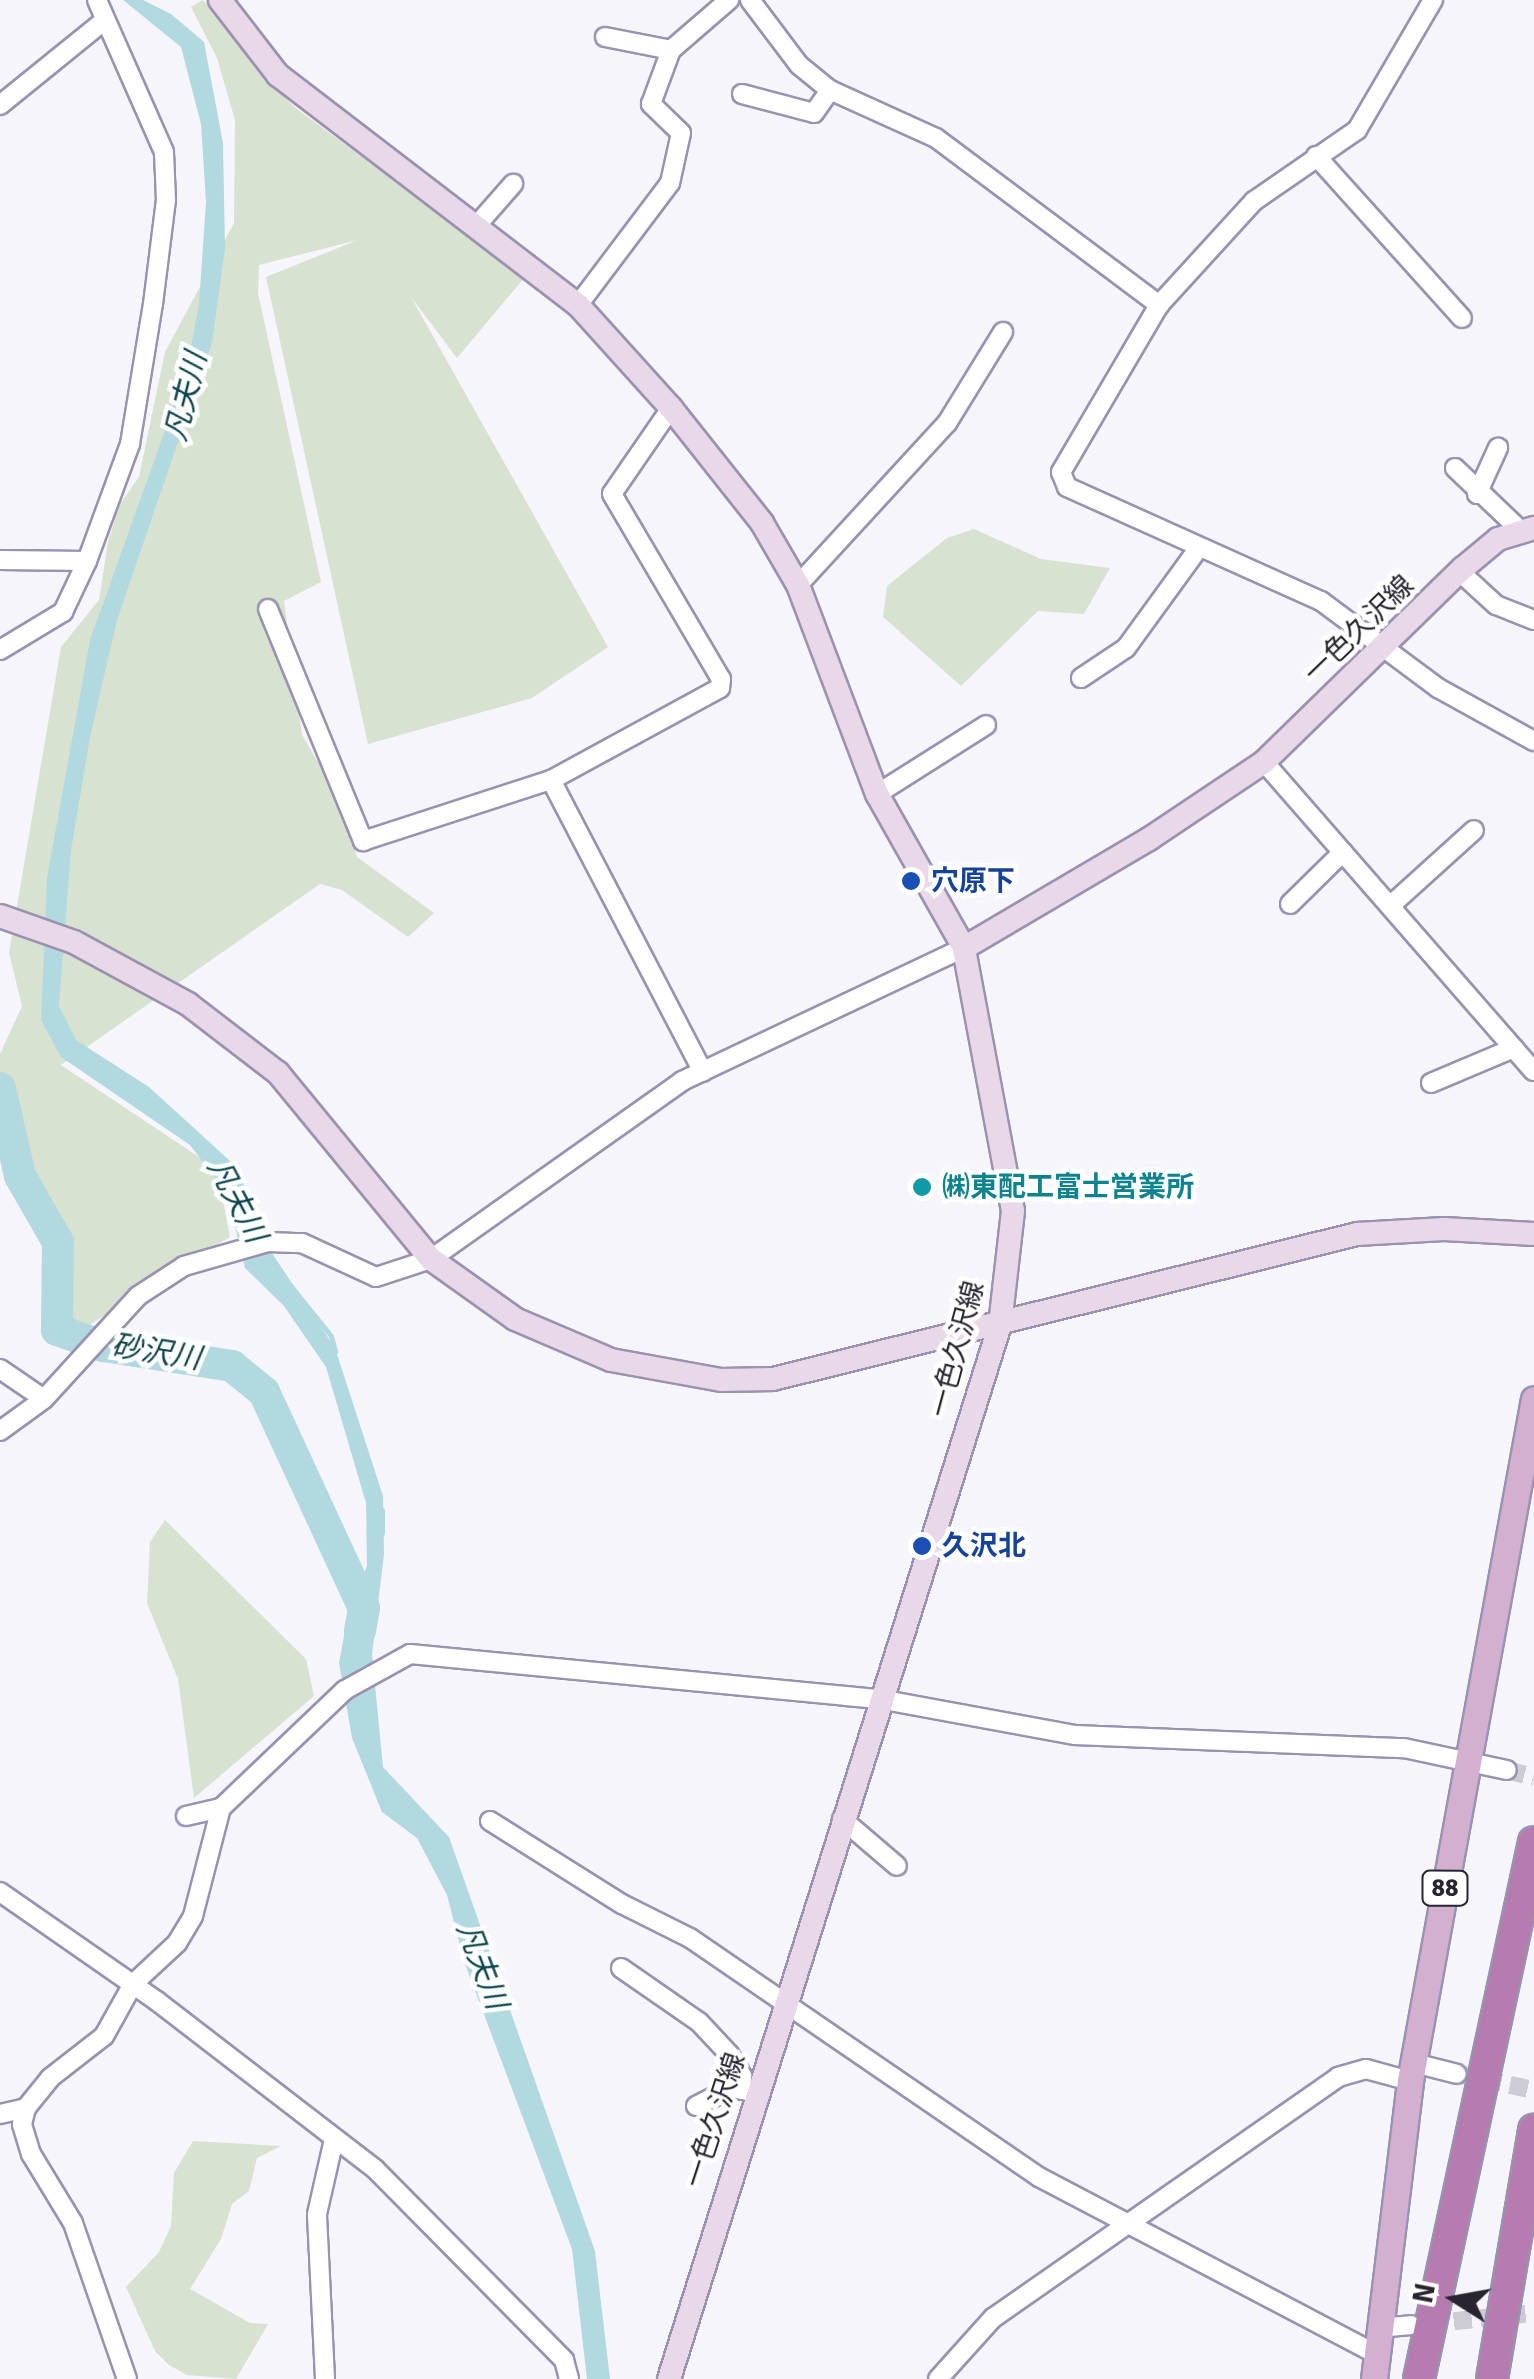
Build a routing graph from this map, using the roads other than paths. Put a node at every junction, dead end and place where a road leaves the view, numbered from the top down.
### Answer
1 (97, 0) edge
2 (220, 0) edge
3 (729, 0) edge
4 (750, 0) edge
5 (1433, 0) edge
6 (106, 20) junction
7 (605, 38) dead end
8 (671, 50) junction
9 (830, 90) junction
10 (742, 94) dead end
11 (0, 104) edge
12 (1316, 156) junction
13 (512, 184) dead end
14 (476, 224) junction
15 (578, 305) junction
16 (1159, 305) junction
17 (1462, 318) dead end
18 (1003, 332) dead end
19 (672, 408) junction
20 (1498, 448) dead end
21 (1455, 468) dead end
22 (1477, 494) junction
23 (1526, 529) edge
24 (1198, 548) junction
25 (0, 560) edge
26 (87, 561) junction
27 (1460, 572) junction
28 (798, 585) junction
29 (268, 609) dead end
30 (1534, 620) edge
31 (1386, 647) junction
32 (0, 650) edge
33 (1081, 678) dead end
34 (986, 725) dead end
35 (1534, 741) edge
36 (1264, 762) junction
37 (551, 780) junction
38 (877, 794) junction
39 (1474, 830) dead end
40 (1343, 852) junction
41 (1290, 904) dead end
42 (1390, 906) junction
43 (0, 916) edge
44 (964, 948) junction
45 (1514, 1048) junction
46 (1534, 1071) edge
47 (703, 1072) junction
48 (1431, 1082) dead end
49 (1534, 1234) edge
50 (431, 1259) junction
51 (1000, 1325) junction
52 (0, 1369) edge
53 (44, 1399) junction
54 (1534, 1399) edge
55 (0, 1431) edge
56 (879, 1699) junction
57 (1469, 1762) junction
58 (1507, 1770) tunnel mouth
59 (222, 1808) junction
60 (186, 1816) dead end
61 (842, 1819) junction
62 (490, 1820) dead end
63 (1534, 1842) edge
64 (897, 1866) dead end
65 (0, 1892) edge
66 (621, 1968) dead end
67 (133, 1984) junction
68 (785, 2002) junction
69 (1412, 2072) junction
70 (1457, 2074) tunnel mouth
71 (748, 2092) junction
72 (696, 2106) dead end
73 (26, 2108) junction
74 (0, 2114) edge
75 (1534, 2130) edge
76 (334, 2140) junction
77 (1133, 2223) junction
78 (1411, 2325) tunnel mouth
79 (1376, 2354) edge
80 (128, 2379) edge
81 (325, 2379) edge
82 (569, 2379) edge
83 (669, 2379) edge
84 (938, 2379) edge
85 (1419, 2379) edge
86 (1492, 2379) edge

1 - 6 street
2 - 14 street
3 - 8 street
4 - 9 street
5 - 12 street
6 - 11 street
6 - 26 street
7 - 8 street
8 - 15 street
9 - 10 street
9 - 16 street
12 - 16 street
12 - 17 street
13 - 14 street
14 - 15 street
15 - 19 street
16 - 24 street
18 - 28 street
19 - 28 street
19 - 37 street
20 - 22 street
21 - 22 street
22 - 23 street
23 - 27 street, 一色久沢線
24 - 31 street
24 - 33 street
25 - 26 street
26 - 32 street
27 - 30 street
27 - 31 street, 一色久沢線
28 - 38 street
29 - 37 street
31 - 35 street
31 - 36 street, 一色久沢線
34 - 38 street
36 - 40 street
36 - 44 street, 一色久沢線
37 - 47 street
38 - 44 street
39 - 42 street
40 - 41 street
40 - 42 street
42 - 45 street
43 - 50 street
44 - 47 street
44 - 51 street, 一色久沢線
45 - 46 street
45 - 48 street
47 - 50 street
49 - 51 street
50 - 51 street
50 - 53 street
51 - 56 street, 一色久沢線
52 - 53 street
53 - 55 street
54 - 57 main road, 88
56 - 57 street
56 - 59 street
56 - 61 street, 一色久沢線
57 - 58 street
57 - 69 main road, 88
59 - 60 street
59 - 67 street
61 - 64 street
61 - 68 street, 一色久沢線
62 - 68 street
63 - 85 highway
65 - 67 street
66 - 71 street
67 - 73 street
67 - 76 street
68 - 71 street, 一色久沢線
68 - 77 street
69 - 70 street
69 - 77 street
69 - 79 main road, 88
71 - 72 street
71 - 83 street, 一色久沢線
73 - 74 street
73 - 80 street
75 - 86 highway
76 - 81 street
76 - 82 street
77 - 79 street
77 - 84 street
78 - 79 street

